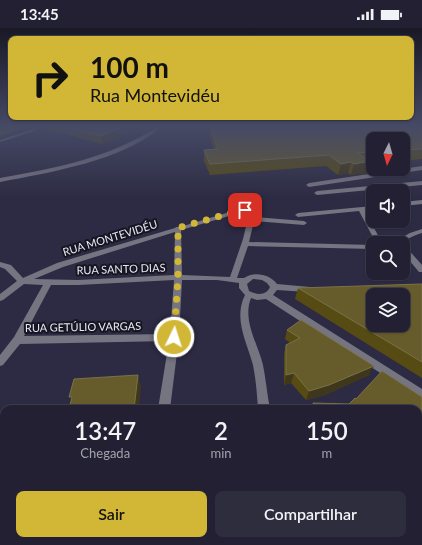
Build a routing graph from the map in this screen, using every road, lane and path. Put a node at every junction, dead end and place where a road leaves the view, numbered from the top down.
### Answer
1 (118, 150) edge
2 (422, 168) edge
3 (0, 180) edge
4 (422, 183) edge
5 (309, 185) dead end
6 (317, 194) dead end
7 (422, 202) edge
8 (410, 203) edge
9 (366, 209) edge
10 (362, 210) junction
11 (298, 214) dead end
12 (252, 216) junction
13 (304, 223) dead end
14 (178, 228) junction
15 (422, 231) edge
16 (375, 236) edge
17 (408, 236) edge
18 (245, 244) junction
19 (366, 247) edge
20 (410, 257) edge
21 (0, 264) edge
22 (422, 270) edge
23 (178, 278) junction
24 (233, 279) junction
25 (22, 281) junction
26 (245, 281) junction
27 (48, 283) junction
28 (316, 289) edge
29 (271, 291) junction
30 (249, 295) junction
31 (0, 298) edge
32 (174, 337) junction
33 (17, 340) junction
34 (0, 362) edge
35 (422, 395) edge
36 (165, 405) edge
37 (263, 405) edge

1 - 3 street
2 - 5 street
4 - 6 street
7 - 8 street
9 - 10 street
10 - 11 street
10 - 16 street
12 - 13 street, RUA MONTEVIDÉU
12 - 14 street, RUA MONTEVIDÉU
12 - 18 street
14 - 23 street
14 - 25 street, RUA MONTEVIDÉU
15 - 17 street
18 - 19 street
18 - 24 street
20 - 22 street
21 - 25 street
23 - 24 street, RUA SANTO DIAS
23 - 27 street, RUA SANTO DIAS
23 - 32 street
24 - 26 street, RUA SANTO DIAS
25 - 27 street, RUA SANTO DIAS
25 - 31 street, RUA MONTEVIDÉU
26 - 29 street
26 - 30 street
27 - 33 street
28 - 29 street
29 - 30 street
29 - 35 street
30 - 37 street
32 - 33 street, RUA GETÚLIO VARGAS
32 - 36 street
33 - 34 street

